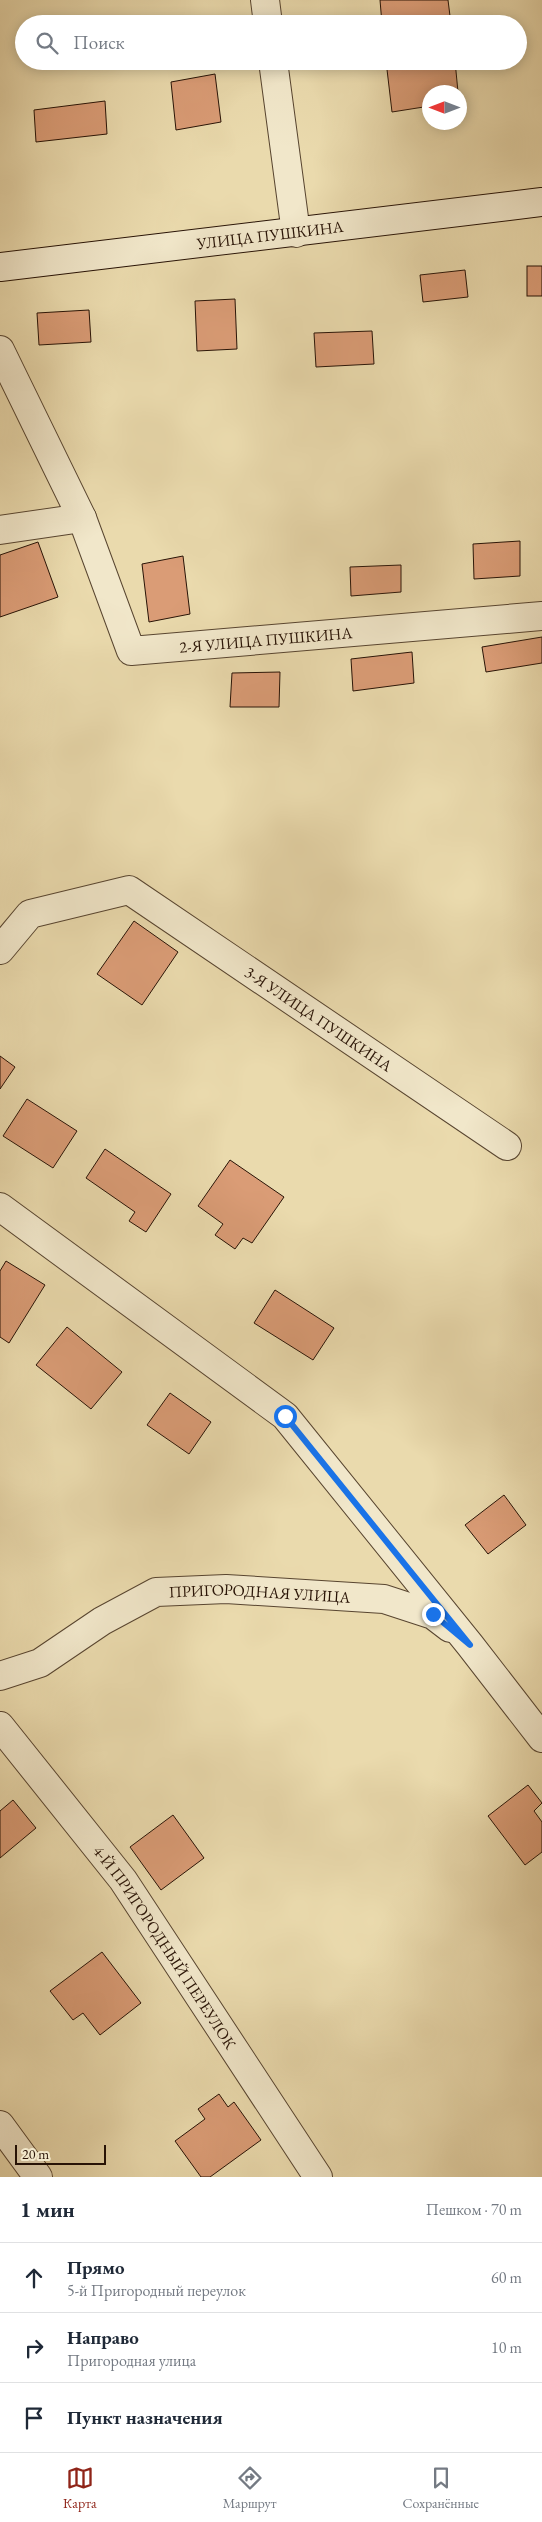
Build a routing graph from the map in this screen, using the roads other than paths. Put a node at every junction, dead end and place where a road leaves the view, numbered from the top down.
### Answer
1 (265, 0) edge
2 (267, 15) edge
3 (274, 70) edge
4 (542, 202) edge
5 (296, 233) junction
6 (0, 266) edge
7 (0, 350) edge
8 (82, 518) junction
9 (0, 530) edge
10 (542, 616) edge
11 (0, 950) edge
12 (506, 1146) dead end
13 (0, 1207) edge
14 (470, 1645) junction
15 (0, 1676) edge
16 (0, 1726) edge
17 (542, 1738) edge
18 (0, 2125) edge
19 (38, 2177) edge
20 (318, 2177) edge

1 - 2 street
3 - 5 street
4 - 5 street, УЛИЦА ПУШКИНА
5 - 6 street, УЛИЦА ПУШКИНА
7 - 8 street, 2-Я УЛИЦА ПУШКИНА
8 - 9 street
8 - 10 street, 2-Я УЛИЦА ПУШКИНА
11 - 12 street, 3-Я УЛИЦА ПУШКИНА
13 - 14 street
14 - 15 street, ПРИГОРОДНАЯ УЛИЦА
14 - 17 street
16 - 20 street, 4-Й ПРИГОРОДНЫЙ ПЕРЕУЛОК
18 - 19 street

